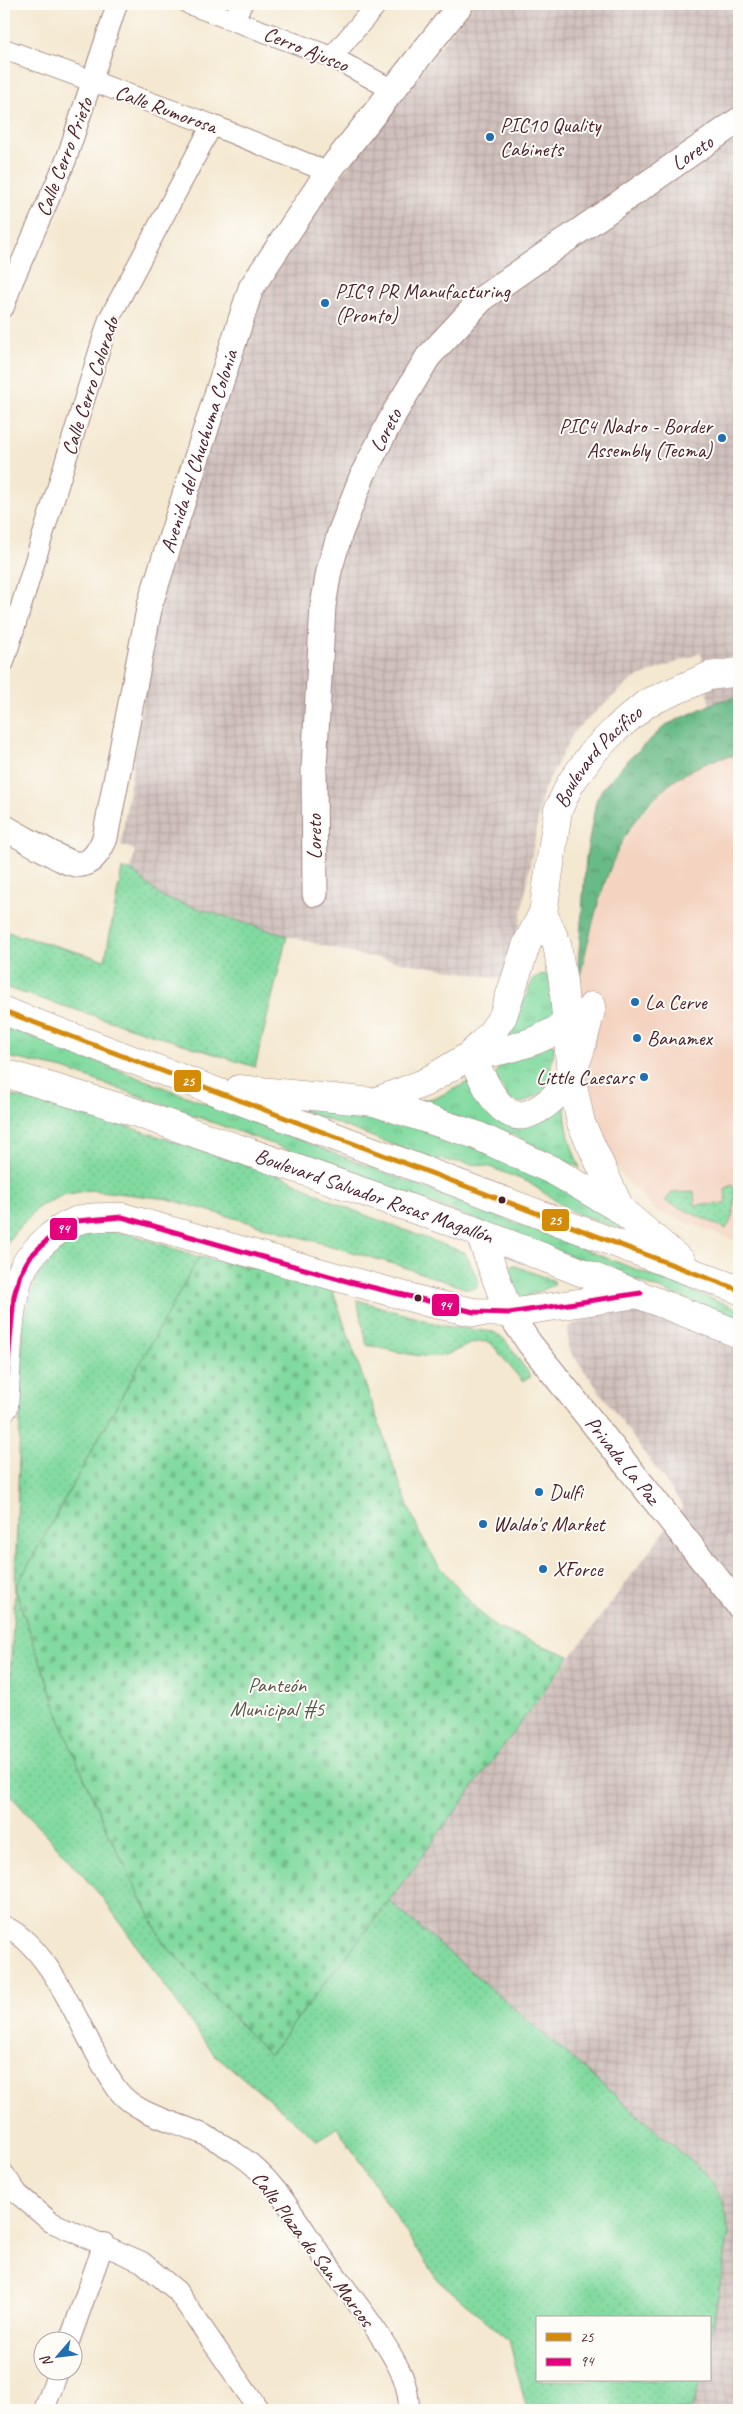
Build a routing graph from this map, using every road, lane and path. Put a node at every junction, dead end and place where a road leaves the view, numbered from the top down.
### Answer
1 (117, 4) edge
2 (189, 4) edge
3 (377, 4) edge
4 (461, 4) edge
5 (237, 12) edge
6 (4, 49) edge
7 (332, 57) junction
8 (93, 83) junction
9 (393, 90) junction
10 (739, 120) edge
11 (212, 125) junction
12 (328, 172) junction
13 (4, 308) edge
14 (4, 662) edge
15 (739, 672) edge
16 (4, 827) edge
17 (315, 894) dead end
18 (543, 913) junction
19 (4, 1011) edge
20 (566, 1024) junction
21 (470, 1056) junction
22 (4, 1073) edge
23 (572, 1076) junction
24 (205, 1086) junction
25 (374, 1102) junction
26 (621, 1210) junction
27 (479, 1232) junction
28 (696, 1274) junction
29 (739, 1290) edge
30 (641, 1293) junction
31 (509, 1313) junction
32 (739, 1334) edge
33 (4, 1407) edge
34 (739, 1606) edge
35 (4, 1926) edge
36 (4, 2174) edge
37 (104, 2243) junction
38 (73, 2332) edge
39 (54, 2382) edge
40 (44, 2410) edge
41 (259, 2410) edge
42 (409, 2410) edge

1 - 8 street, Calle Cerro Prieto
2 - 5 street, Cerro Ajusco
3 - 7 street
4 - 9 street, Avenida del Chuchuma Colonia
5 - 7 street, Cerro Ajusco
6 - 8 street, Calle Rumorosa
7 - 9 street, Cerro Ajusco
8 - 11 street, Calle Rumorosa
8 - 13 street, Calle Cerro Prieto
9 - 12 street, Avenida del Chuchuma Colonia
10 - 17 street, Loreto
11 - 12 street, Calle Rumorosa
11 - 14 street, Calle Cerro Colorado
12 - 16 street, Avenida del Chuchuma Colonia
15 - 18 main road, Boulevard Pacífico
18 - 20 main road
18 - 21 main road, Boulevard Pacífico
19 - 24 main road, Boulevard Salvador Rosas Magallón
20 - 21 main road
20 - 23 main road
21 - 23 main road
21 - 25 main road, Boulevard Pacífico
22 - 27 main road, Boulevard Salvador Rosas Magallón
23 - 26 main road
24 - 25 main road
24 - 28 main road, Boulevard Salvador Rosas Magallón
25 - 26 main road
26 - 28 main road
27 - 30 main road, Boulevard Salvador Rosas Magallón
27 - 31 main road
28 - 29 main road, Boulevard Salvador Rosas Magallón
30 - 31 main road
30 - 32 main road, Boulevard Salvador Rosas Magallón
31 - 33 main road
31 - 34 street, Privada La Paz
35 - 42 street, Calle Plaza de San Marcos
36 - 37 street
37 - 38 street
37 - 41 street
39 - 40 street

